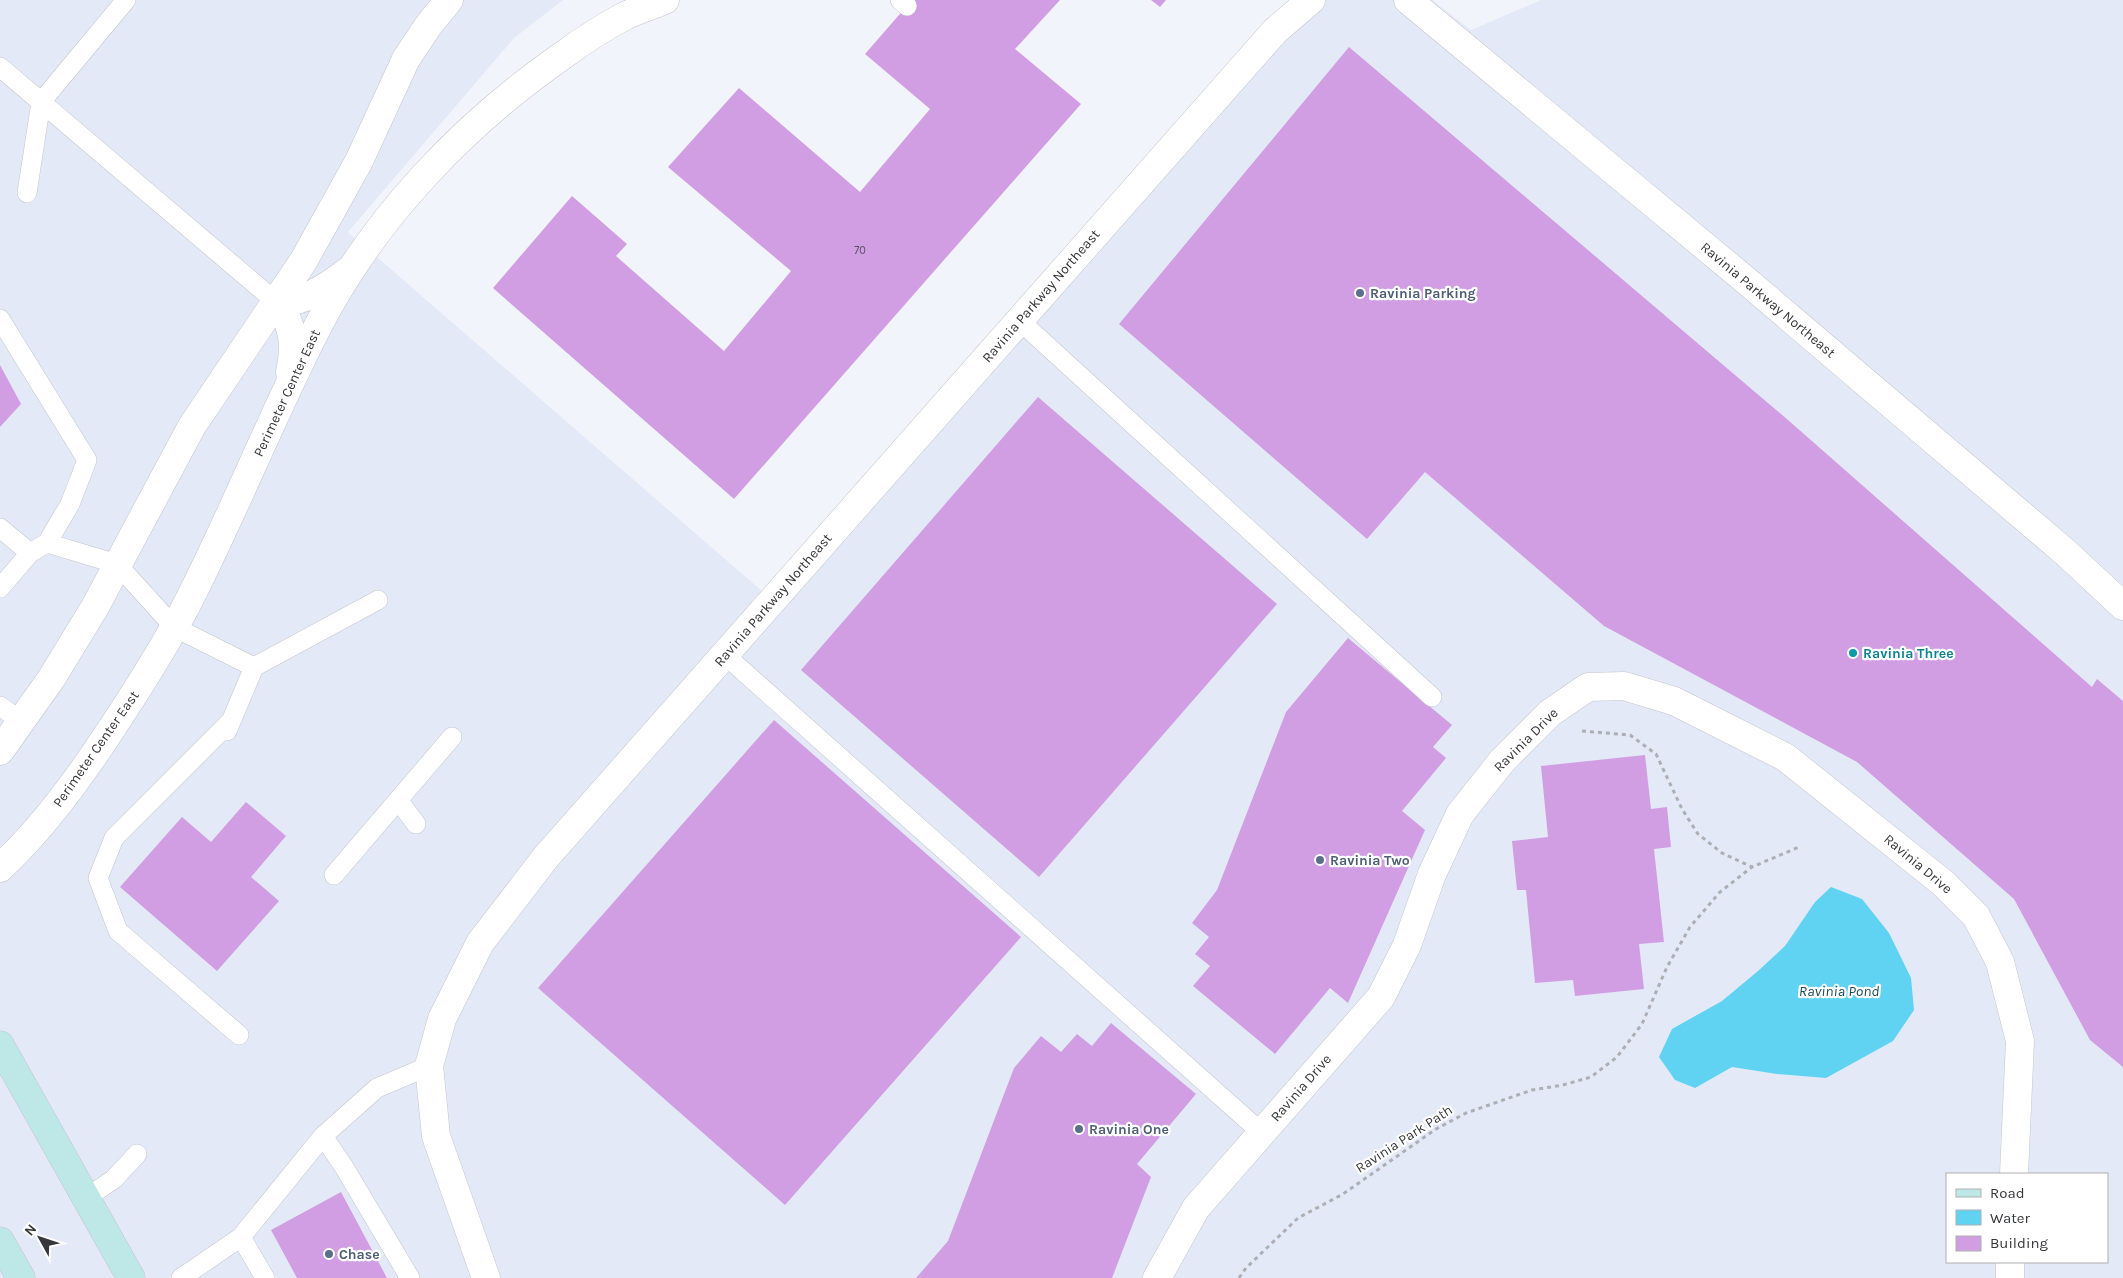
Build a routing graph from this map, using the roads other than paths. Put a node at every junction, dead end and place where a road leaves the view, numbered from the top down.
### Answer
1 (126, 0) edge
2 (449, 0) edge
3 (665, 0) edge
4 (1311, 0) edge
5 (1408, 0) edge
6 (0, 67) edge
7 (40, 102) junction
8 (27, 193) dead end
9 (354, 266) junction
10 (275, 301) junction
11 (0, 319) edge
12 (1020, 321) junction
13 (283, 397) junction
14 (0, 528) edge
15 (47, 543) junction
16 (30, 553) junction
17 (117, 564) junction
18 (0, 588) edge
19 (378, 600) dead end
20 (2123, 606) edge
21 (174, 628) junction
22 (725, 655) junction
23 (254, 667) junction
24 (1432, 697) dead end
25 (0, 706) edge
26 (232, 721) junction
27 (22, 722) junction
28 (452, 737) dead end
29 (0, 751) edge
30 (219, 751) dead end
31 (398, 800) junction
32 (416, 824) dead end
33 (0, 868) edge
34 (334, 875) dead end
35 (239, 1035) dead end
36 (0, 1045) edge
37 (429, 1066) junction
38 (1262, 1134) junction
39 (323, 1136) junction
40 (137, 1154) dead end
41 (2014, 1173) edge
42 (86, 1198) junction
43 (241, 1237) junction
44 (0, 1241) edge
45 (2010, 1263) edge
46 (21, 1278) edge
47 (131, 1278) edge
48 (181, 1278) edge
49 (265, 1278) edge
50 (410, 1278) edge
51 (486, 1278) edge
52 (1157, 1278) edge
53 (2010, 1278) edge

1 - 7 lane
2 - 10 street
3 - 9 street, Perimeter Center East
4 - 12 street, Ravinia Parkway Northeast
5 - 20 street, Ravinia Parkway Northeast
6 - 7 lane
7 - 8 lane
7 - 10 lane
9 - 10 street
9 - 13 street, Perimeter Center East
10 - 13 street
10 - 17 street
11 - 15 lane
12 - 22 street, Ravinia Parkway Northeast
12 - 24 lane
13 - 21 street, Perimeter Center East
14 - 16 lane
15 - 16 lane
15 - 17 lane
16 - 18 lane
17 - 21 lane
17 - 27 street
19 - 23 lane
21 - 23 lane
21 - 33 street, Perimeter Center East
22 - 37 street, Ravinia Parkway Northeast
22 - 38 lane
23 - 26 lane
25 - 27 lane
26 - 30 lane
26 - 35 lane
27 - 29 street
28 - 31 lane
31 - 32 lane
31 - 34 lane
36 - 42 main road
37 - 39 lane
37 - 51 street, Ravinia Parkway Northeast
38 - 41 street, Ravinia Drive
38 - 52 street, Ravinia Drive
39 - 43 lane
39 - 50 lane
40 - 42 lane
42 - 47 main road
43 - 48 lane
43 - 49 lane
44 - 46 main road
45 - 53 street

